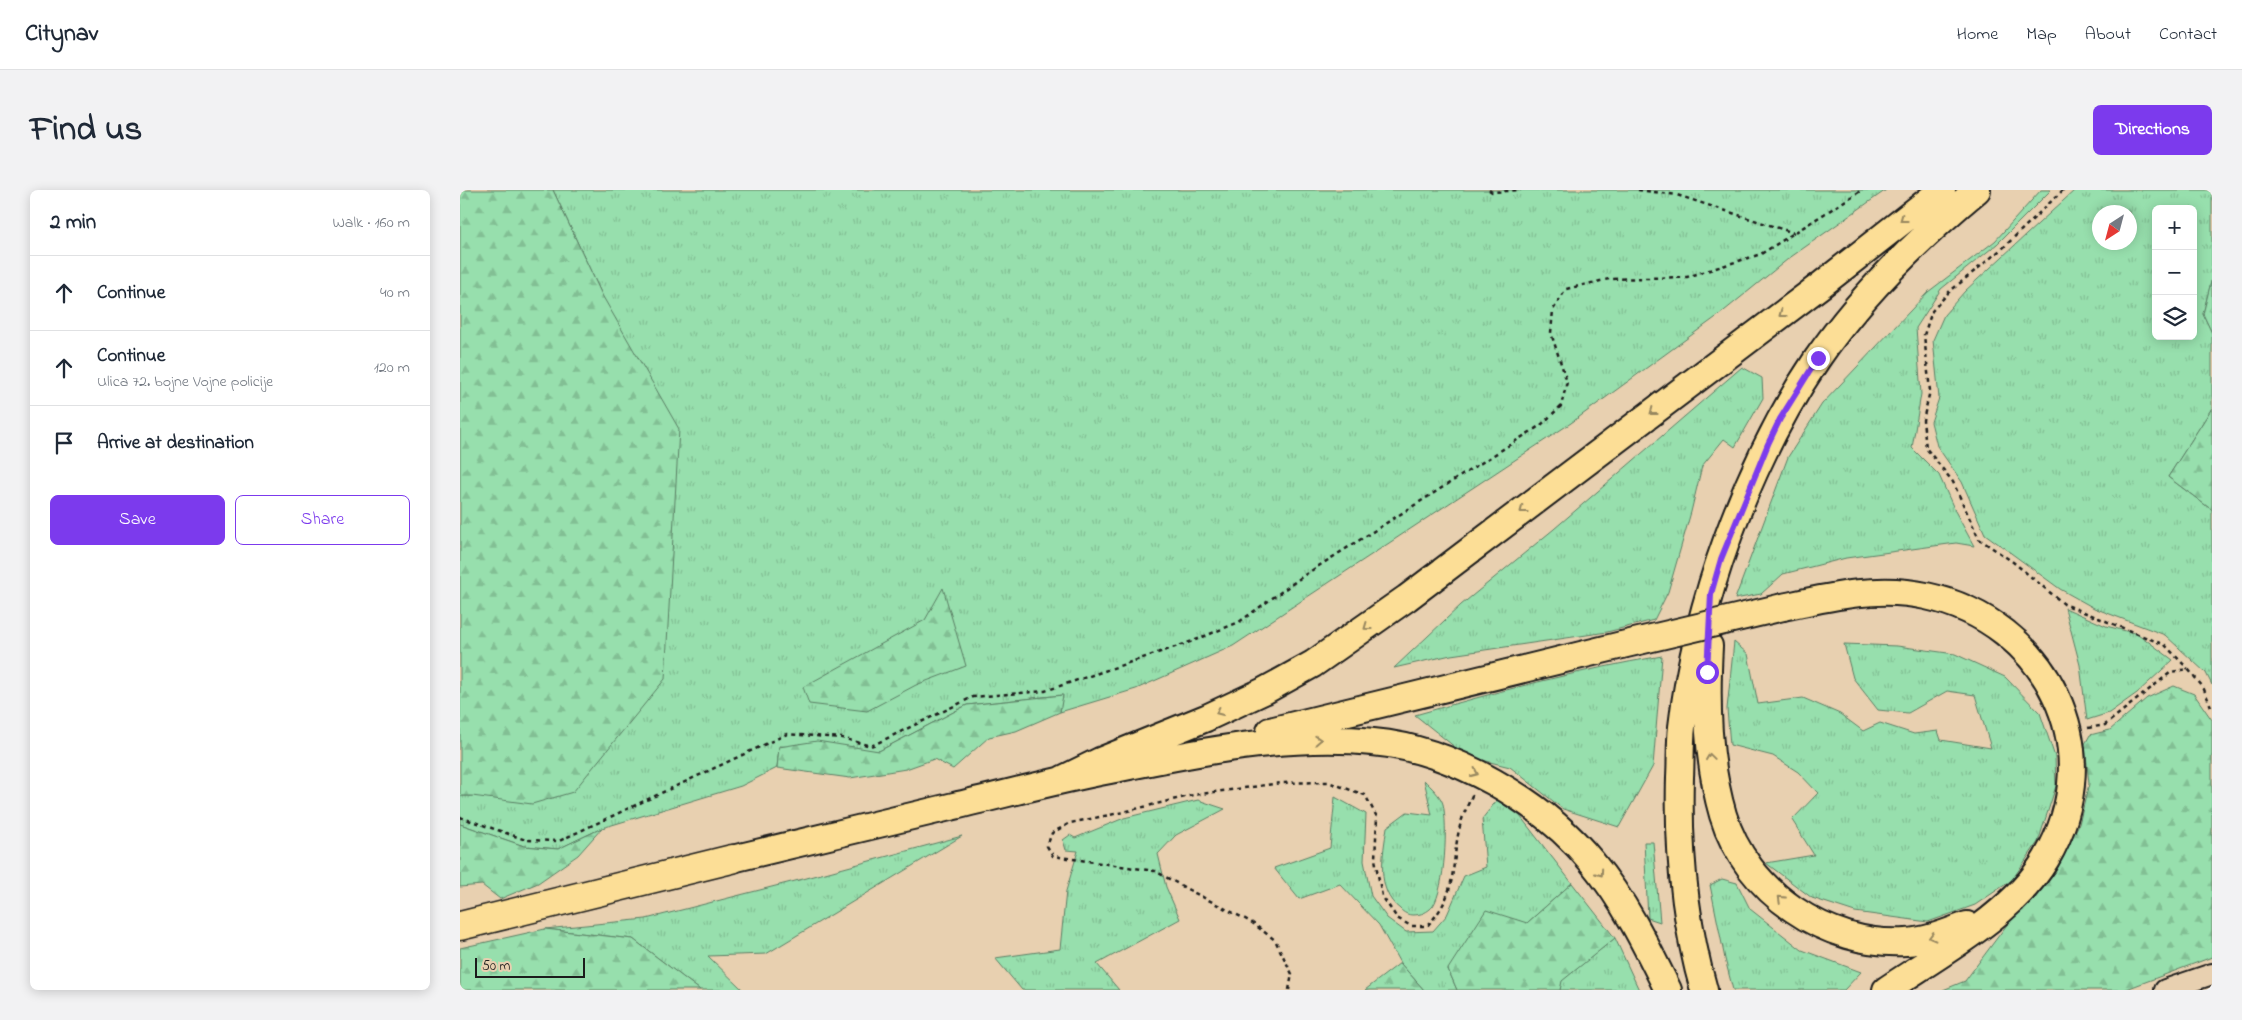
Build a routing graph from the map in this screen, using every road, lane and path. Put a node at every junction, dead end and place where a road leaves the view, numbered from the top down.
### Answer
1 (1489, 190) edge
2 (1521, 190) edge
3 (1638, 190) edge
4 (1862, 190) edge
5 (1942, 190) edge
6 (1977, 190) edge
7 (2063, 190) edge
8 (1794, 233) junction
9 (1711, 594) junction
10 (2188, 669) junction
11 (2212, 709) edge
12 (2088, 728) dead end
13 (1182, 755) junction
14 (1480, 775) junction
15 (1063, 779) junction
16 (460, 818) edge
17 (732, 859) joint
18 (1994, 914) junction
19 (460, 926) edge
20 (2212, 974) edge
21 (1289, 990) edge
22 (1668, 990) edge
23 (1704, 990) edge
24 (1886, 990) edge
25 (2165, 990) edge

1 - 2 path
3 - 8 path
4 - 8 path
5 -> 15 main road
6 - 9 main road
7 - 10 path
8 - 16 path
18 -> 9 main road
9 - 23 main road
10 - 11 path
10 - 12 path
13 -> 14 main road
13 - 15 main road
13 - 18 main road, bridge
14 - 21 path
14 -> 22 main road
15 - 17 main road
17 - 19 highway
18 - 24 main road
20 - 25 street

